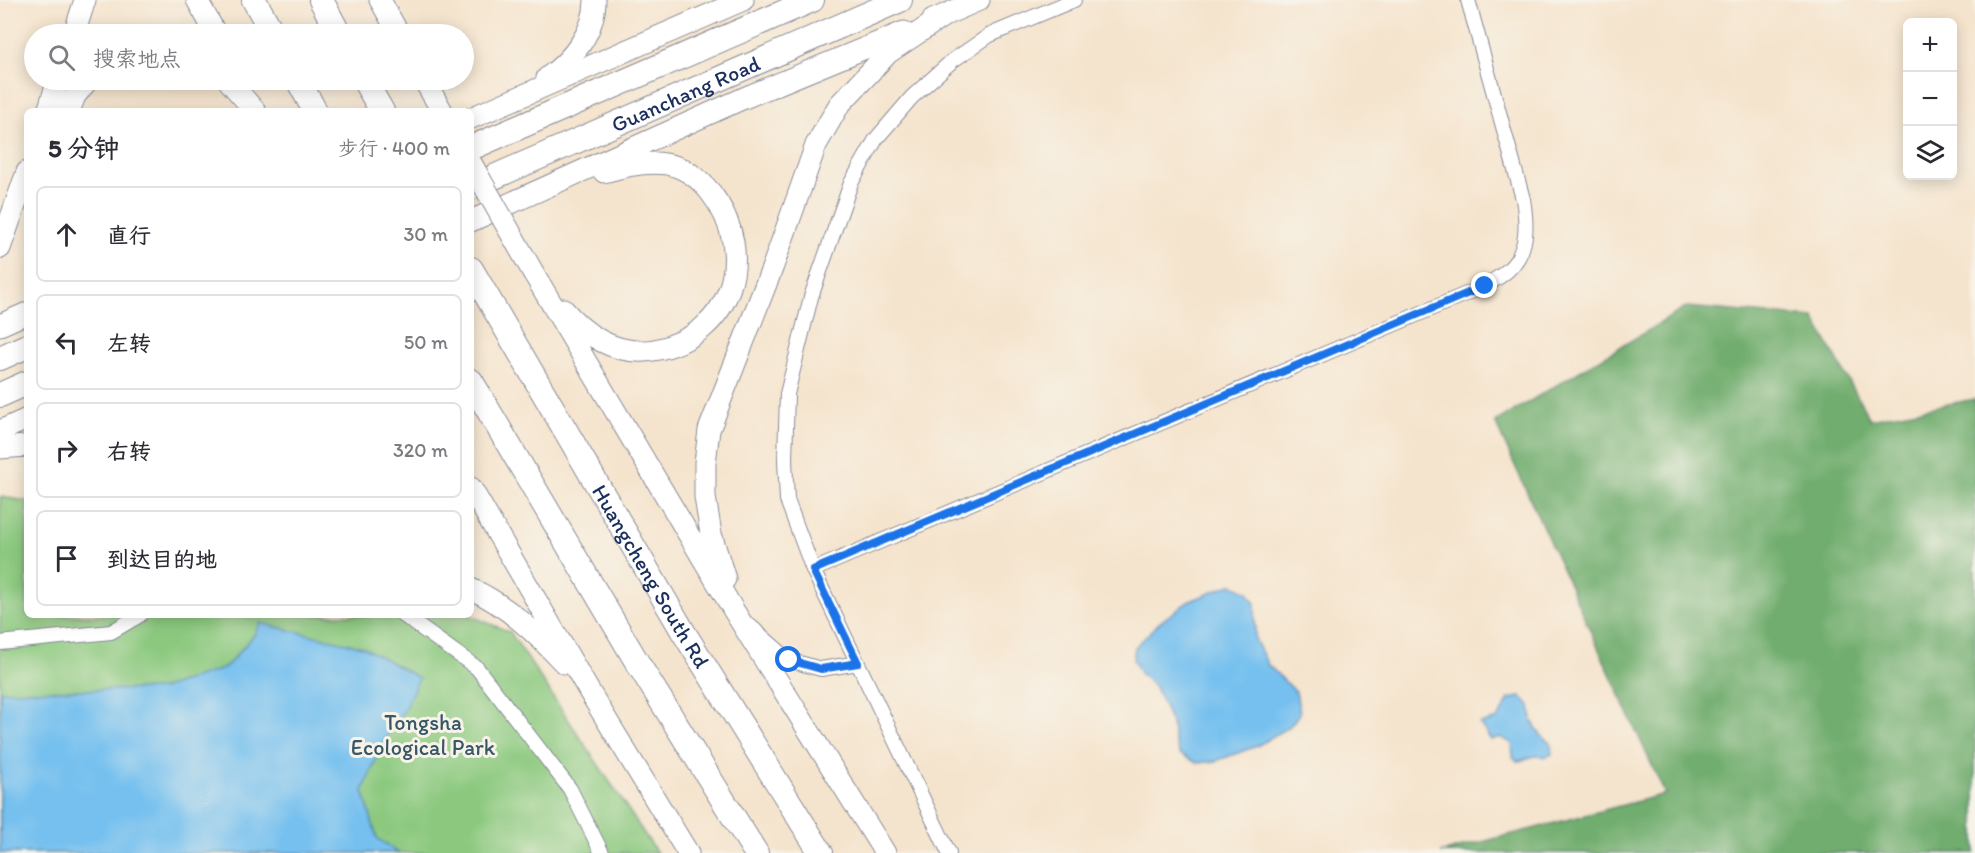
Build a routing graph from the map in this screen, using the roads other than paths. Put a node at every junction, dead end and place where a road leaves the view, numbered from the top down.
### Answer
1 (85, 0) edge
2 (197, 0) edge
3 (254, 0) edge
4 (321, 0) edge
5 (380, 0) edge
6 (395, 0) edge
7 (595, 0) edge
8 (743, 0) edge
9 (812, 0) edge
10 (900, 0) edge
11 (979, 0) edge
12 (1074, 0) edge
13 (1468, 0) edge
14 (945, 15) junction
15 (77, 24) edge
16 (210, 24) edge
17 (267, 24) edge
18 (334, 24) edge
19 (393, 24) edge
20 (402, 24) edge
21 (55, 90) edge
22 (80, 90) edge
23 (239, 90) edge
24 (245, 90) edge
25 (304, 90) edge
26 (370, 90) edge
27 (430, 90) edge
28 (501, 105) junction
29 (49, 108) edge
30 (70, 108) edge
31 (254, 108) edge
32 (254, 108) edge
33 (313, 108) edge
34 (380, 108) edge
35 (440, 108) edge
36 (474, 117) edge
37 (474, 147) edge
38 (474, 168) edge
39 (24, 180) edge
40 (474, 186) edge
41 (542, 189) junction
42 (474, 219) edge
43 (0, 248) edge
44 (474, 274) edge
45 (534, 274) junction
46 (24, 314) edge
47 (0, 325) edge
48 (24, 347) edge
49 (0, 358) edge
50 (24, 384) edge
51 (474, 386) edge
52 (0, 395) edge
53 (24, 420) edge
54 (0, 431) edge
55 (24, 446) edge
56 (0, 448) edge
57 (474, 493) edge
58 (813, 570) junction
59 (474, 590) edge
60 (734, 611) junction
61 (135, 618) edge
62 (408, 618) edge
63 (0, 643) edge
64 (858, 663) junction
65 (589, 691) junction
66 (602, 853) edge
67 (688, 853) edge
68 (756, 853) edge
69 (821, 853) edge
70 (885, 853) edge
71 (949, 853) edge

1 - 15 main road
2 - 16 main road
3 - 17 highway
4 - 18 highway
5 - 19 main road
6 - 20 main road
7 - 28 main road
8 - 28 main road
9 - 37 highway, Guanchang Road
10 - 40 highway, Guanchang Road
11 - 14 main road
12 - 58 street
13 - 58 street
14 - 41 main road
14 - 60 main road
21 - 29 main road
22 - 30 main road
23 - 31 main road
24 - 32 main road
25 - 33 highway
26 - 34 highway
27 - 35 main road
28 - 36 main road
38 - 45 main road, bridge
39 - 43 main road
41 - 42 main road
41 - 45 main road
44 - 69 highway, Huangcheng South Rd
45 - 60 main road
46 - 47 main road
48 - 49 highway
50 - 52 highway
51 - 68 highway
53 - 54 main road
55 - 56 main road
57 - 65 main road
58 - 64 street
59 - 65 main road
60 - 64 street
60 - 70 main road
61 - 63 street
62 - 66 street
64 - 71 street
65 - 67 main road

